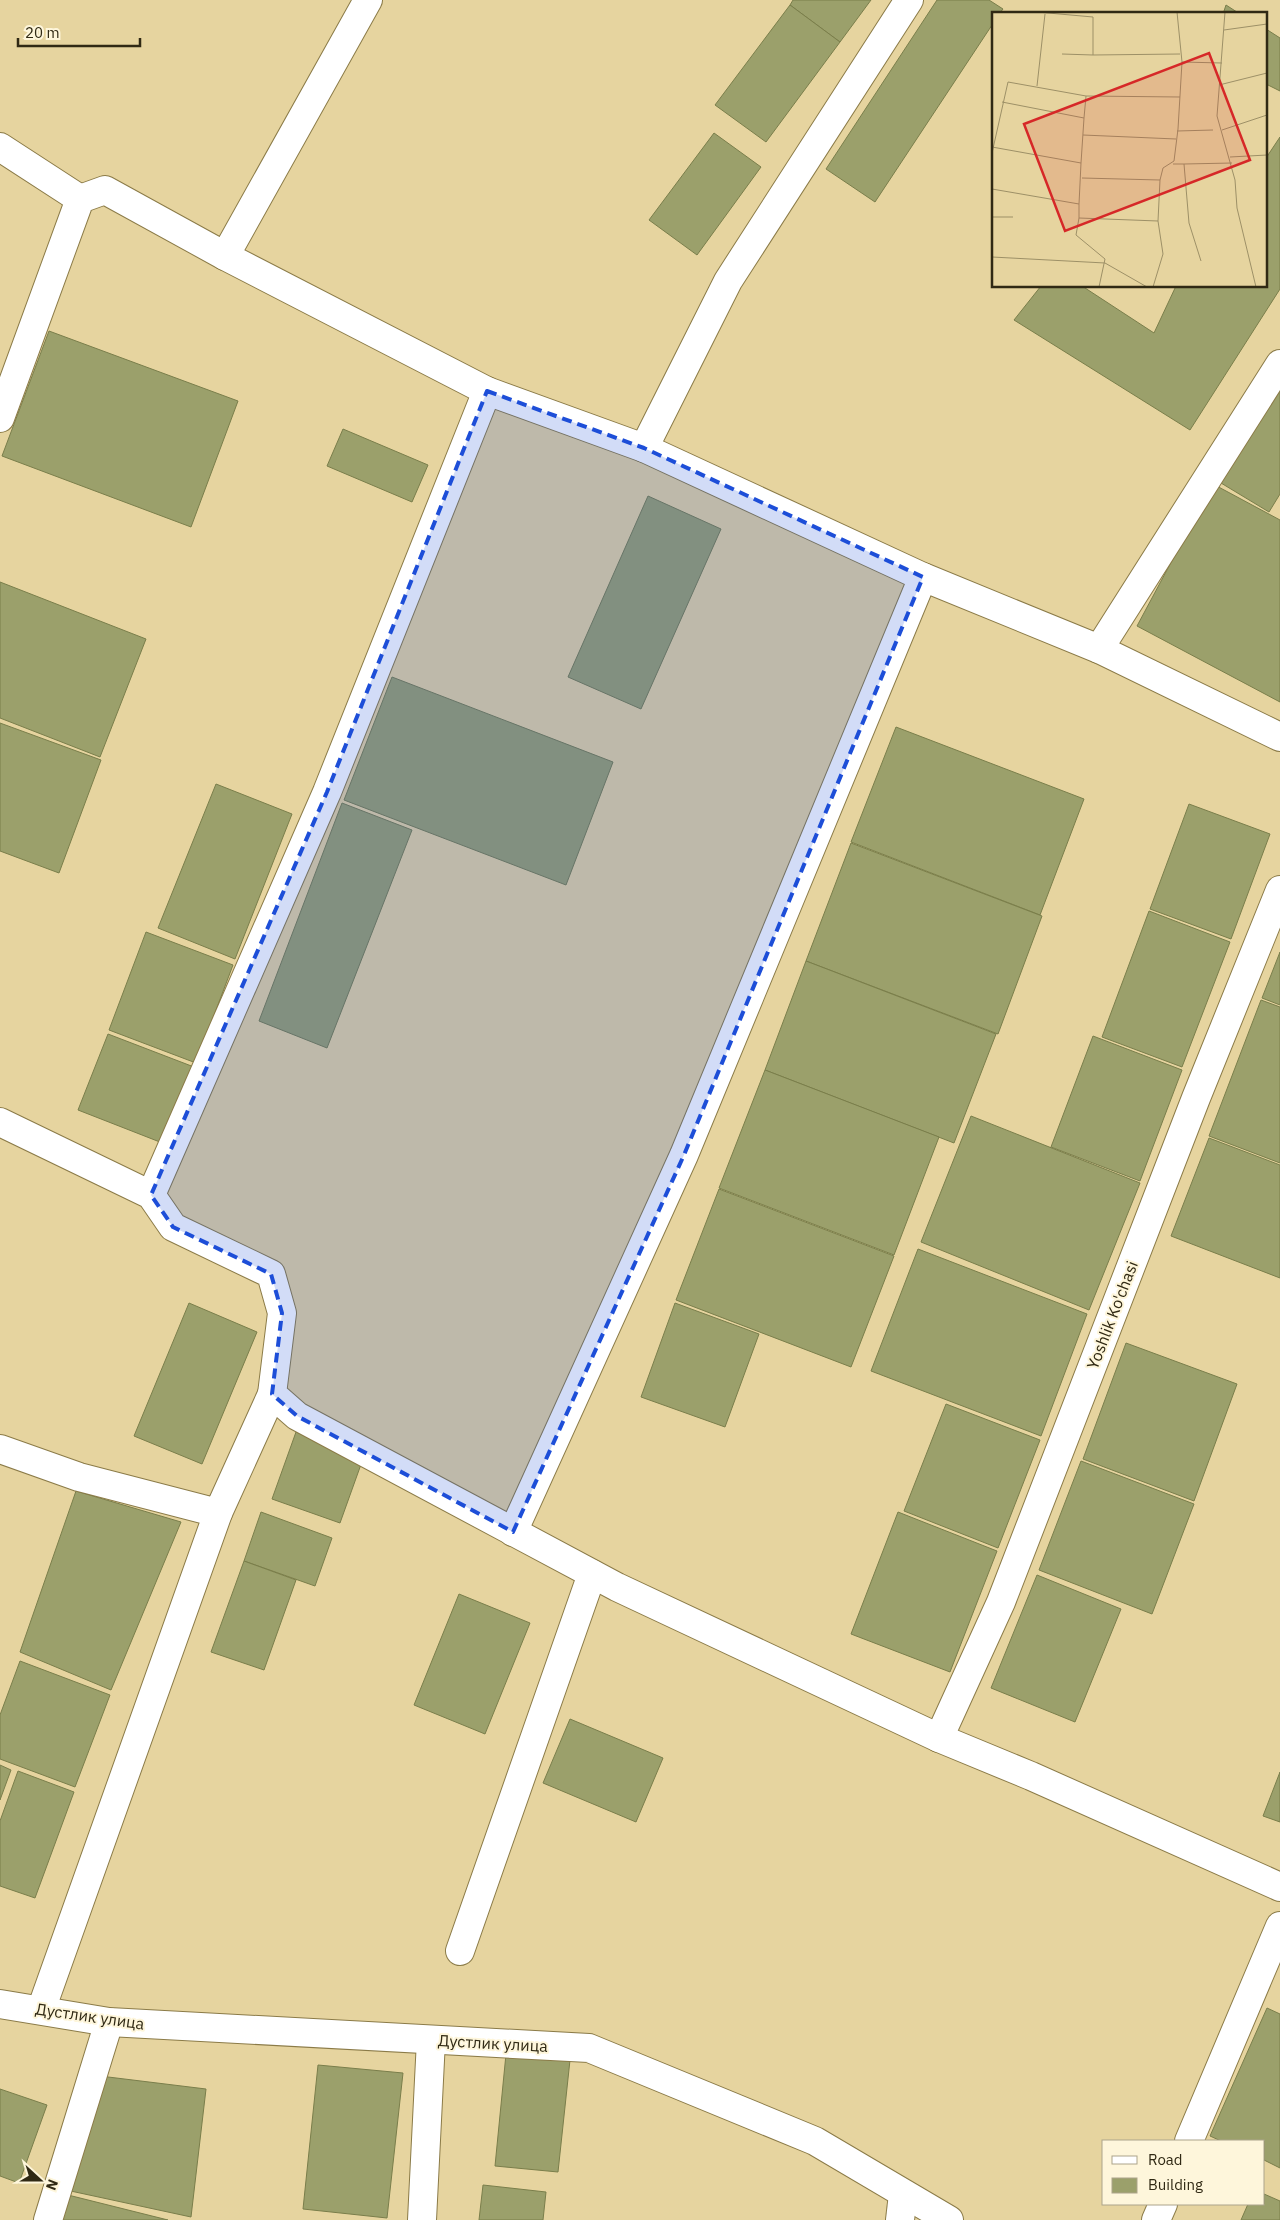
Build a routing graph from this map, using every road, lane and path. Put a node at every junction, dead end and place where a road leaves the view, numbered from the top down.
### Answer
1 (368, 0) edge
2 (909, 0) edge
3 (0, 147) edge
4 (80, 199) junction
5 (225, 256) junction
6 (1280, 364) edge
7 (487, 391) junction
8 (0, 418) edge
9 (644, 448) junction
10 (923, 576) junction
11 (1099, 649) junction
12 (1280, 737) edge
13 (1280, 890) edge
14 (0, 1122) edge
15 (151, 1195) junction
16 (272, 1394) junction
17 (0, 1449) edge
18 (218, 1512) junction
19 (513, 1532) junction
20 (592, 1574) junction
21 (938, 1738) junction
22 (1280, 1887) edge
23 (1280, 1926) edge
24 (460, 1950) dead end
25 (0, 2004) edge
26 (41, 2010) junction
27 (110, 2022) junction
28 (431, 2040) junction
29 (1189, 2140) edge
30 (1163, 2205) edge
31 (901, 2207) edge
32 (48, 2220) edge
33 (422, 2220) edge
34 (949, 2220) edge
35 (1156, 2220) edge

1 - 5 street
2 - 9 street
3 - 4 street
4 - 5 street
4 - 8 street
5 - 7 street
6 - 11 street
7 - 9 street
7 - 15 street
9 - 10 street
10 - 11 street
10 - 19 street
11 - 12 street
13 - 21 street, Yoshlik Ko'chasi
14 - 15 street
15 - 16 street
16 - 18 street
16 - 19 street
17 - 18 street
18 - 26 street
19 - 20 street
20 - 21 street
20 - 24 street
21 - 22 street
23 - 29 street
25 - 26 street, Дустлик улица
26 - 27 street, Дустлик улица
27 - 28 street, Дустлик улица
27 - 32 street
28 - 31 street, Дустлик улица
28 - 33 street
30 - 35 street
31 - 34 street, Дустлик улица

